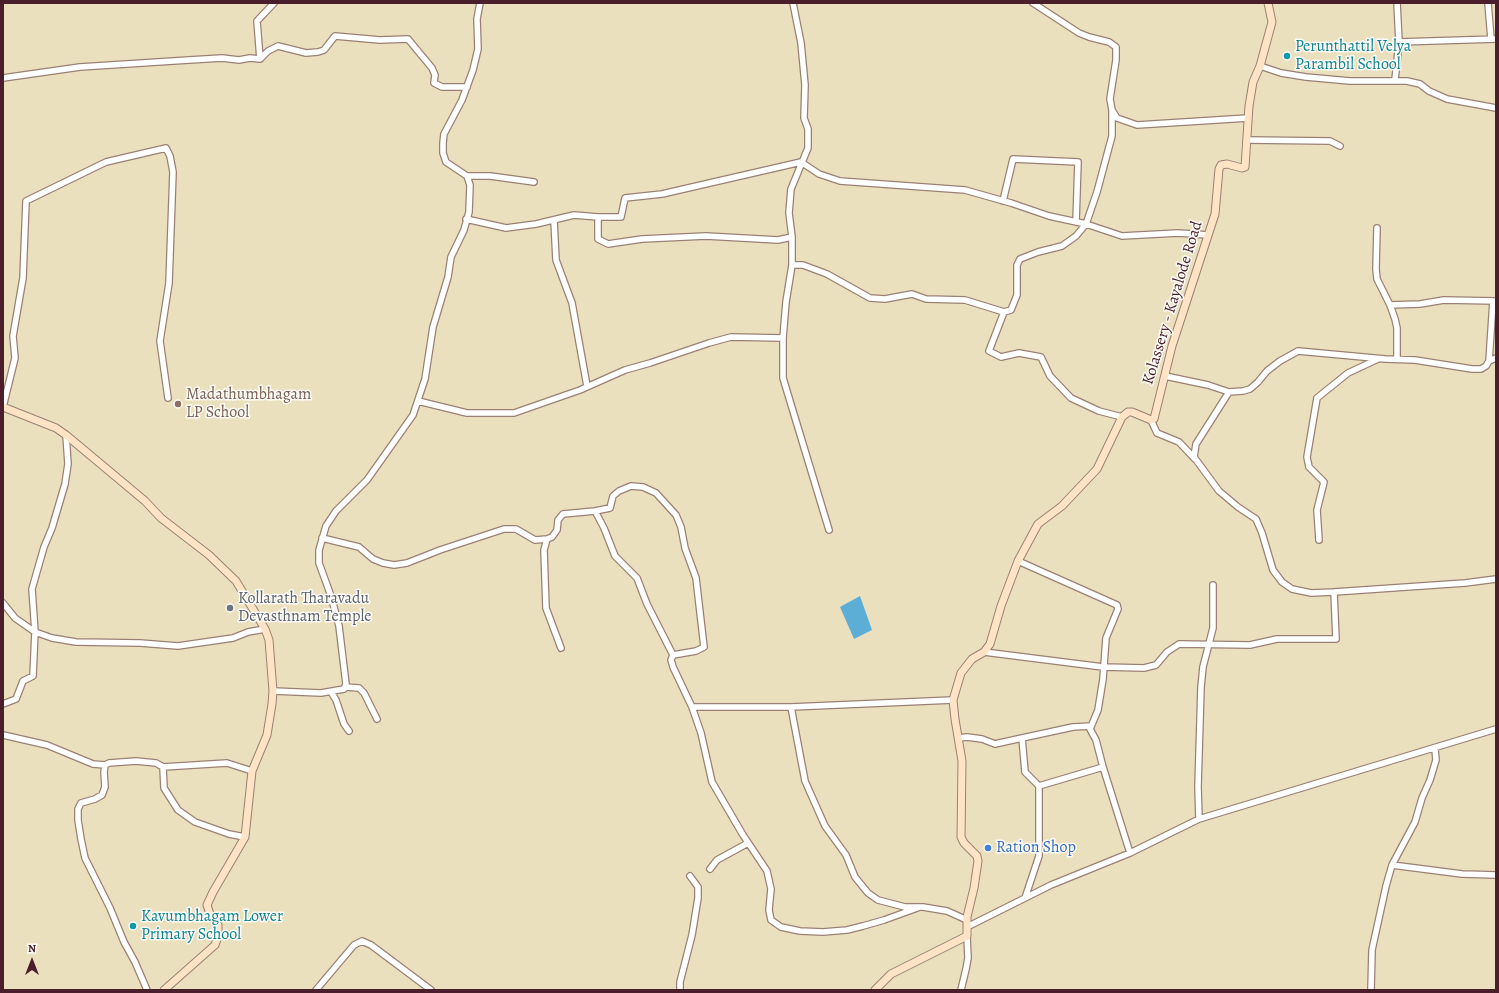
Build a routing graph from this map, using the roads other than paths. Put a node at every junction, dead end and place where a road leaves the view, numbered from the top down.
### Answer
1 (274, 3) edge
2 (480, 3) edge
3 (793, 3) edge
4 (1032, 3) edge
5 (1268, 3) edge
6 (1397, 3) edge
7 (1488, 3) edge
8 (1493, 39) edge
9 (1399, 42) junction
10 (260, 59) junction
11 (1260, 66) junction
12 (3, 78) edge
13 (1395, 80) junction
14 (467, 87) junction
15 (1496, 108) edge
16 (1112, 110) junction
17 (1248, 118) junction
18 (1247, 140) junction
19 (1340, 146) dead end
20 (801, 162) junction
21 (467, 176) junction
22 (534, 182) dead end
23 (1003, 200) junction
24 (598, 217) junction
25 (466, 219) junction
26 (554, 220) junction
27 (1076, 222) junction
28 (1086, 224) junction
29 (1377, 228) dead end
30 (1208, 235) junction
31 (792, 237) junction
32 (792, 265) junction
33 (1494, 301) edge
34 (1390, 305) junction
35 (1004, 312) junction
36 (782, 338) junction
37 (1496, 358) edge
38 (1378, 359) junction
39 (1397, 359) junction
40 (1489, 360) junction
41 (1165, 376) junction
42 (587, 386) junction
43 (1229, 392) junction
44 (168, 398) dead end
45 (418, 401) junction
46 (3, 407) edge
47 (1122, 417) junction
48 (1151, 420) junction
49 (66, 435) junction
50 (1195, 459) junction
51 (595, 511) junction
52 (829, 530) dead end
53 (322, 538) junction
54 (547, 539) junction
55 (1319, 540) dead end
56 (1018, 561) junction
57 (1496, 579) edge
58 (1213, 585) dead end
59 (1334, 592) junction
60 (3, 603) edge
61 (265, 629) junction
62 (34, 632) junction
63 (1208, 645) junction
64 (561, 648) dead end
65 (984, 652) junction
66 (674, 655) junction
67 (1103, 667) junction
68 (345, 687) junction
69 (273, 691) junction
70 (331, 692) junction
71 (953, 700) junction
72 (3, 704) edge
73 (692, 707) junction
74 (791, 707) junction
75 (377, 719) dead end
76 (1091, 726) junction
77 (1496, 729) edge
78 (349, 731) dead end
79 (3, 734) edge
80 (958, 738) junction
81 (1022, 738) junction
82 (1435, 749) junction
83 (105, 765) junction
84 (163, 767) junction
85 (1103, 767) junction
86 (252, 771) junction
87 (1039, 786) junction
88 (1199, 819) junction
89 (245, 837) junction
90 (748, 843) junction
91 (1130, 853) junction
92 (1392, 865) junction
93 (710, 869) dead end
94 (1496, 875) edge
95 (690, 876) dead end
96 (1025, 898) junction
97 (920, 907) junction
98 (967, 923) junction
99 (967, 936) junction
100 (147, 990) edge
101 (164, 990) edge
102 (316, 990) edge
103 (431, 990) edge
104 (680, 990) edge
105 (875, 990) edge
106 (961, 990) edge
107 (1371, 990) edge

1 - 10 street
2 - 14 street
3 - 20 street
4 - 16 street
5 - 11 main road, Kolassery - Kayalode Road
6 - 9 street
7 - 8 street
8 - 9 street
9 - 13 street
10 - 12 street
10 - 14 street
11 - 13 street
11 - 17 main road, Kolassery - Kayalode Road
13 - 15 street
14 - 21 street
16 - 17 street
16 - 28 street
17 - 18 main road, Kolassery - Kayalode Road
18 - 19 street
18 - 30 main road, Kolassery - Kayalode Road
20 - 23 street
20 - 24 street
20 - 31 street
21 - 22 street
21 - 25 street
23 - 27 street
23 - 27 street
24 - 26 street
24 - 31 street
25 - 26 street
25 - 45 street
26 - 42 street
27 - 28 street
28 - 30 street
28 - 35 street
29 - 34 street
30 - 41 main road, Kolassery - Kayalode Road
31 - 32 street
32 - 35 street
32 - 36 street
33 - 34 street
33 - 40 street
34 - 39 street
35 - 47 street
36 - 42 street
36 - 52 street
37 - 40 street
38 - 39 street
38 - 43 street
38 - 55 street
39 - 40 street
41 - 43 street
41 - 48 main road, Kolassery - Kayalode Road
42 - 45 street
43 - 50 street
44 - 46 street
45 - 53 street
46 - 49 main road
47 - 48 main road
47 - 56 main road
48 - 50 street
49 - 61 main road
49 - 62 street
50 - 59 street
51 - 54 street
51 - 66 street
51 - 66 street
53 - 54 street
53 - 68 street
54 - 64 street
56 - 65 main road
56 - 67 street
57 - 59 street
58 - 63 street
59 - 63 street
60 - 62 street
61 - 62 street
61 - 69 main road
62 - 72 street
63 - 67 street
63 - 88 street
65 - 67 street
65 - 71 main road
66 - 73 street
67 - 76 street
68 - 70 street
68 - 75 street
69 - 70 street
69 - 86 main road
70 - 78 street
71 - 74 street
71 - 80 main road
73 - 74 street
73 - 90 street
74 - 97 street
76 - 81 street
76 - 85 street
77 - 82 street
79 - 83 street
80 - 81 street
80 - 98 main road
81 - 87 street
82 - 88 street
82 - 92 street
83 - 84 street
83 - 100 street
84 - 86 street
84 - 89 street
85 - 87 street
85 - 91 street
86 - 89 main road
87 - 96 street
88 - 91 street
89 - 101 main road
90 - 93 street
90 - 97 street
91 - 96 street
92 - 94 street
92 - 107 street
95 - 104 street
96 - 98 street
97 - 98 street
98 - 99 main road
99 - 105 main road
99 - 106 street
102 - 103 street

